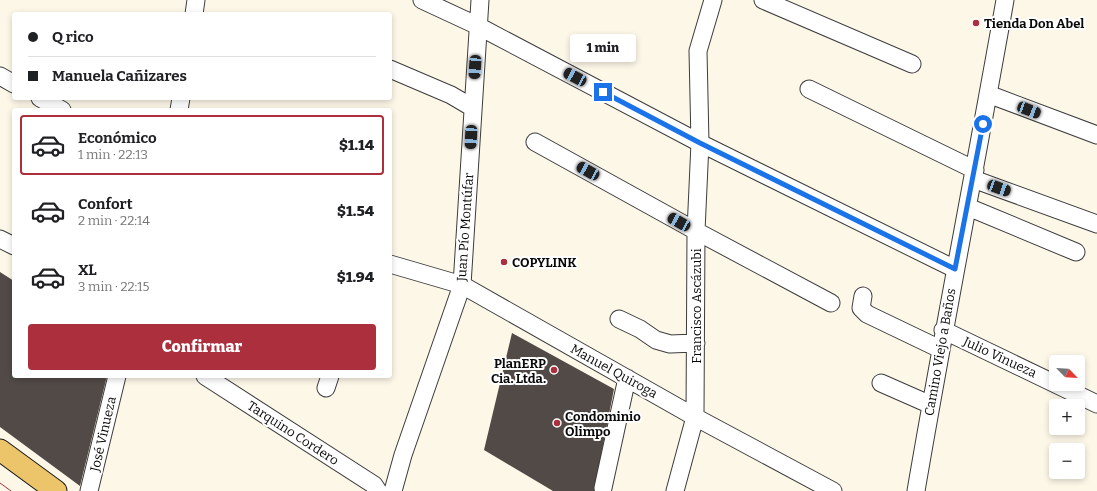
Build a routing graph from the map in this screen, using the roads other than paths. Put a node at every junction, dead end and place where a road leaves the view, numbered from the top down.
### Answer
1 (196, 0) edge
2 (422, 0) edge
3 (480, 0) edge
4 (713, 0) edge
5 (763, 0) edge
6 (1006, 0) edge
7 (194, 12) edge
8 (478, 26) junction
9 (912, 64) dead end
10 (392, 70) edge
11 (0, 76) edge
12 (12, 83) edge
13 (809, 89) dead end
14 (988, 94) junction
15 (44, 100) edge
16 (58, 108) edge
17 (473, 108) junction
18 (1097, 136) edge
19 (535, 142) dead end
20 (700, 143) junction
21 (974, 174) junction
22 (968, 207) junction
23 (1097, 224) edge
24 (696, 231) junction
25 (0, 239) edge
26 (12, 245) edge
27 (1076, 252) dead end
28 (392, 265) edge
29 (955, 269) junction
30 (462, 286) junction
31 (863, 296) dead end
32 (831, 303) dead end
33 (619, 319) dead end
34 (943, 330) junction
35 (696, 343) junction
36 (940, 349) junction
37 (117, 378) edge
38 (208, 378) edge
39 (627, 378) junction
40 (882, 383) dead end
41 (1097, 404) edge
42 (931, 405) junction
43 (695, 417) junction
44 (0, 450) edge
45 (603, 488) dead end
46 (56, 491) edge
47 (89, 491) edge
48 (378, 491) edge
49 (393, 491) edge
50 (675, 491) edge
51 (833, 491) edge
52 (916, 491) edge

1 - 7 street
2 - 8 street
3 - 8 street, Juan Pío Montúfar
4 - 20 street, Francisco Ascázubi
5 - 9 street
6 - 14 street, Camino Viejo a Baños
8 - 17 street, Juan Pío Montúfar
8 - 20 street
10 - 17 street
11 - 12 street
13 - 21 street
14 - 18 street
14 - 21 street, Camino Viejo a Baños
15 - 16 street
17 - 30 street, Juan Pío Montúfar
19 - 24 street
20 - 24 street, Francisco Ascázubi
20 - 29 street
21 - 22 street, Camino Viejo a Baños
21 - 23 street
22 - 27 street
22 - 29 street, Camino Viejo a Baños
24 - 32 street
24 - 35 street, Francisco Ascázubi
25 - 26 street
28 - 30 street, Manuel Quiroga
29 - 34 street, Camino Viejo a Baños
30 - 39 street, Manuel Quiroga
30 - 49 street, Juan Pío Montúfar
31 - 36 street
33 - 35 street
34 - 36 street, Camino Viejo a Baños
34 - 41 street, Julio Vinueza
35 - 43 street, Francisco Ascázubi
36 - 42 street, Camino Viejo a Baños
37 - 47 street, José Vinueza
38 - 48 street, Tarquino Cordero
39 - 43 street, Manuel Quiroga
39 - 45 street
40 - 42 street
42 - 52 street, Camino Viejo a Baños
43 - 50 street, Francisco Ascázubi
43 - 51 street, Manuel Quiroga
44 - 46 main road

